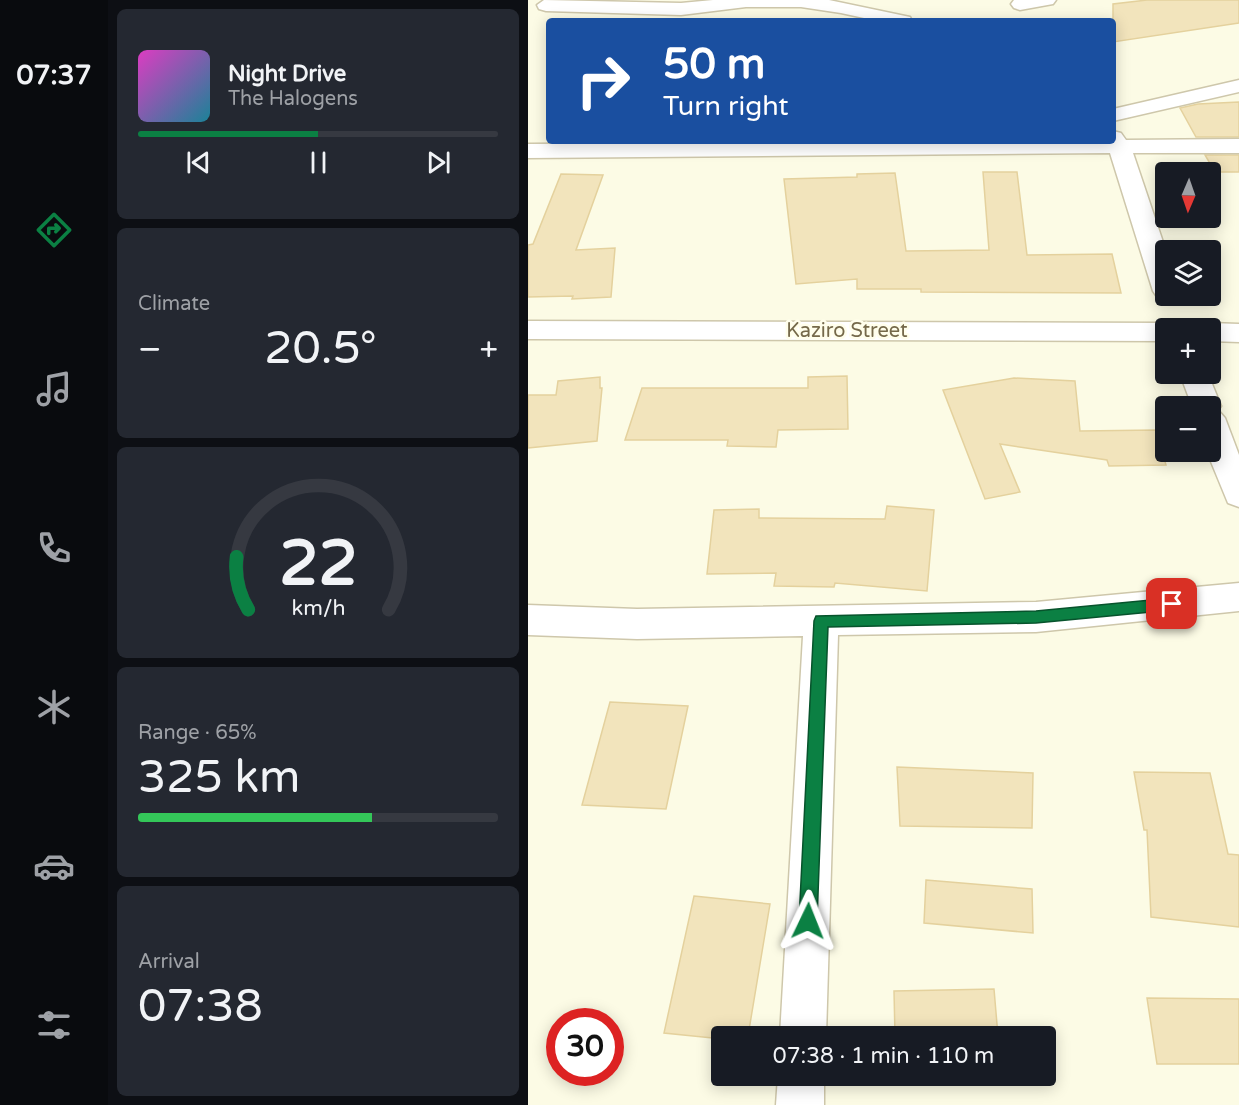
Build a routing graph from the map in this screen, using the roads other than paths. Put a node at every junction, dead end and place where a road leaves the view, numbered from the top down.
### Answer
1 (890, 0) edge
2 (1047, 0) edge
3 (801, 2) junction
4 (1018, 2) edge
5 (538, 8) edge
6 (764, 18) edge
7 (890, 18) edge
8 (1031, 18) edge
9 (1239, 86) edge
10 (1116, 114) edge
11 (1116, 141) edge
12 (912, 144) edge
13 (1239, 146) edge
14 (707, 147) edge
15 (528, 152) edge
16 (1155, 260) edge
17 (528, 330) edge
18 (1155, 332) edge
19 (1221, 332) edge
20 (1239, 333) edge
21 (1221, 447) edge
22 (1239, 495) edge
23 (1239, 597) edge
24 (528, 620) edge
25 (821, 621) junction
26 (803, 1026) edge
27 (801, 1086) edge
28 (800, 1105) edge

1 - 3 street
2 - 4 street
3 - 5 street
3 - 6 street
3 - 7 street
4 - 8 street
9 - 10 street
11 - 13 street
11 - 16 street
12 - 14 street
14 - 15 street
17 - 18 street, Kaziro Street
19 - 20 street
21 - 22 street
23 - 25 street
24 - 25 street
25 - 26 street
27 - 28 street

